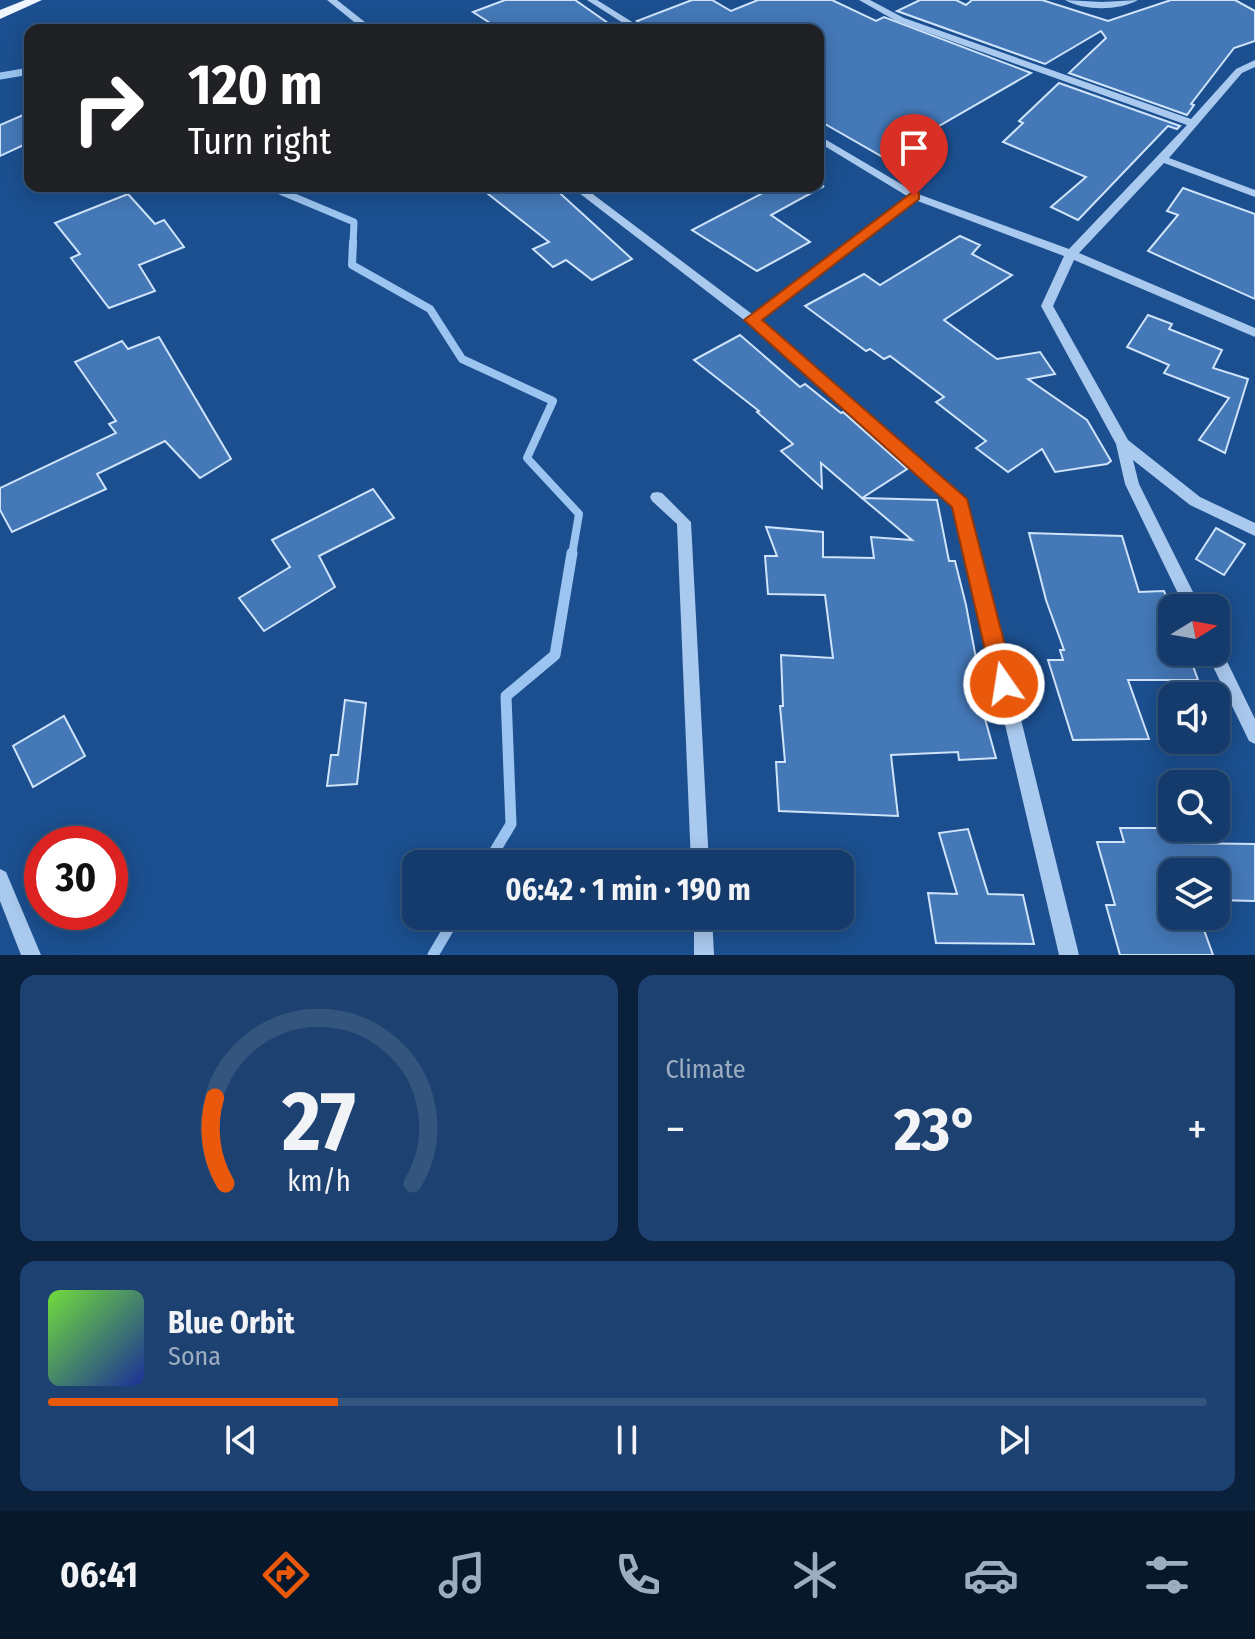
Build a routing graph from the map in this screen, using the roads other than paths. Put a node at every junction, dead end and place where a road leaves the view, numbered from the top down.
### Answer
1 (36, 0) edge
2 (331, 0) edge
3 (591, 0) edge
4 (1069, 0) edge
5 (1134, 0) edge
6 (868, 1) edge
7 (0, 15) edge
8 (362, 24) edge
9 (630, 24) edge
10 (1255, 63) edge
11 (1239, 71) junction
12 (1255, 76) edge
13 (1192, 123) junction
14 (824, 142) edge
15 (1162, 159) junction
16 (583, 192) edge
17 (1255, 194) edge
18 (914, 196) junction
19 (1071, 254) junction
20 (752, 320) junction
21 (1255, 333) edge
22 (1123, 444) junction
23 (657, 497) dead end
24 (1255, 530) edge
25 (1186, 594) edge
26 (1221, 666) edge
27 (1255, 736) edge
28 (699, 850) edge
29 (0, 878) edge
30 (703, 930) edge
31 (31, 955) edge
32 (704, 955) edge
33 (1069, 955) edge

1 - 7 main road
2 - 8 street
3 - 9 street
4 - 5 street
6 - 13 street
10 - 11 street
11 - 12 street
11 - 13 street
13 - 15 street
14 - 18 street
15 - 17 street
15 - 19 street
16 - 20 street
18 - 19 street
18 - 20 street
19 - 21 street
19 - 22 street
20 - 33 street
22 - 24 street
22 - 25 street
23 - 28 street
26 - 27 street
29 - 31 street
30 - 32 street

